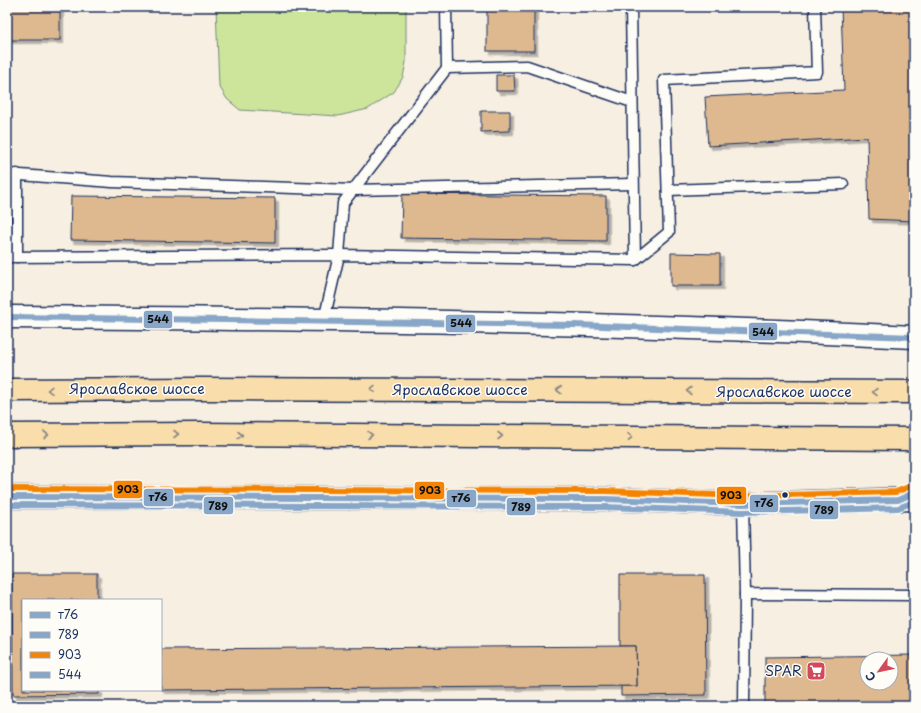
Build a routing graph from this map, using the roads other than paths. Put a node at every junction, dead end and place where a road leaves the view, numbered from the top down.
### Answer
1 (446, 7) edge
2 (631, 7) edge
3 (815, 7) edge
4 (447, 68) junction
5 (632, 102) junction
6 (12, 174) edge
7 (633, 184) junction
8 (843, 184) dead end
9 (353, 190) junction
10 (668, 190) junction
11 (339, 255) junction
12 (12, 257) edge
13 (634, 260) junction
14 (7, 317) edge
15 (324, 320) junction
16 (914, 336) edge
17 (7, 390) edge
18 (914, 392) edge
19 (7, 435) edge
20 (914, 439) edge
21 (7, 497) edge
22 (914, 499) edge
23 (743, 504) junction
24 (745, 594) junction
25 (914, 595) edge
26 (744, 706) edge

1 - 4 lane
2 - 5 lane
3 - 10 lane
4 - 5 lane
4 - 9 lane
5 - 7 lane
6 - 9 lane
6 - 12 lane
7 - 9 lane
7 - 13 lane
8 - 10 lane
9 - 11 lane
10 - 13 lane
11 - 12 lane
11 - 13 lane
11 - 15 lane
14 - 15 street
15 - 16 street
18 -> 17 main road, Ярославское шоссе
19 -> 20 main road
21 - 23 street
22 - 23 street
23 - 24 lane
24 - 25 lane
24 - 26 lane

